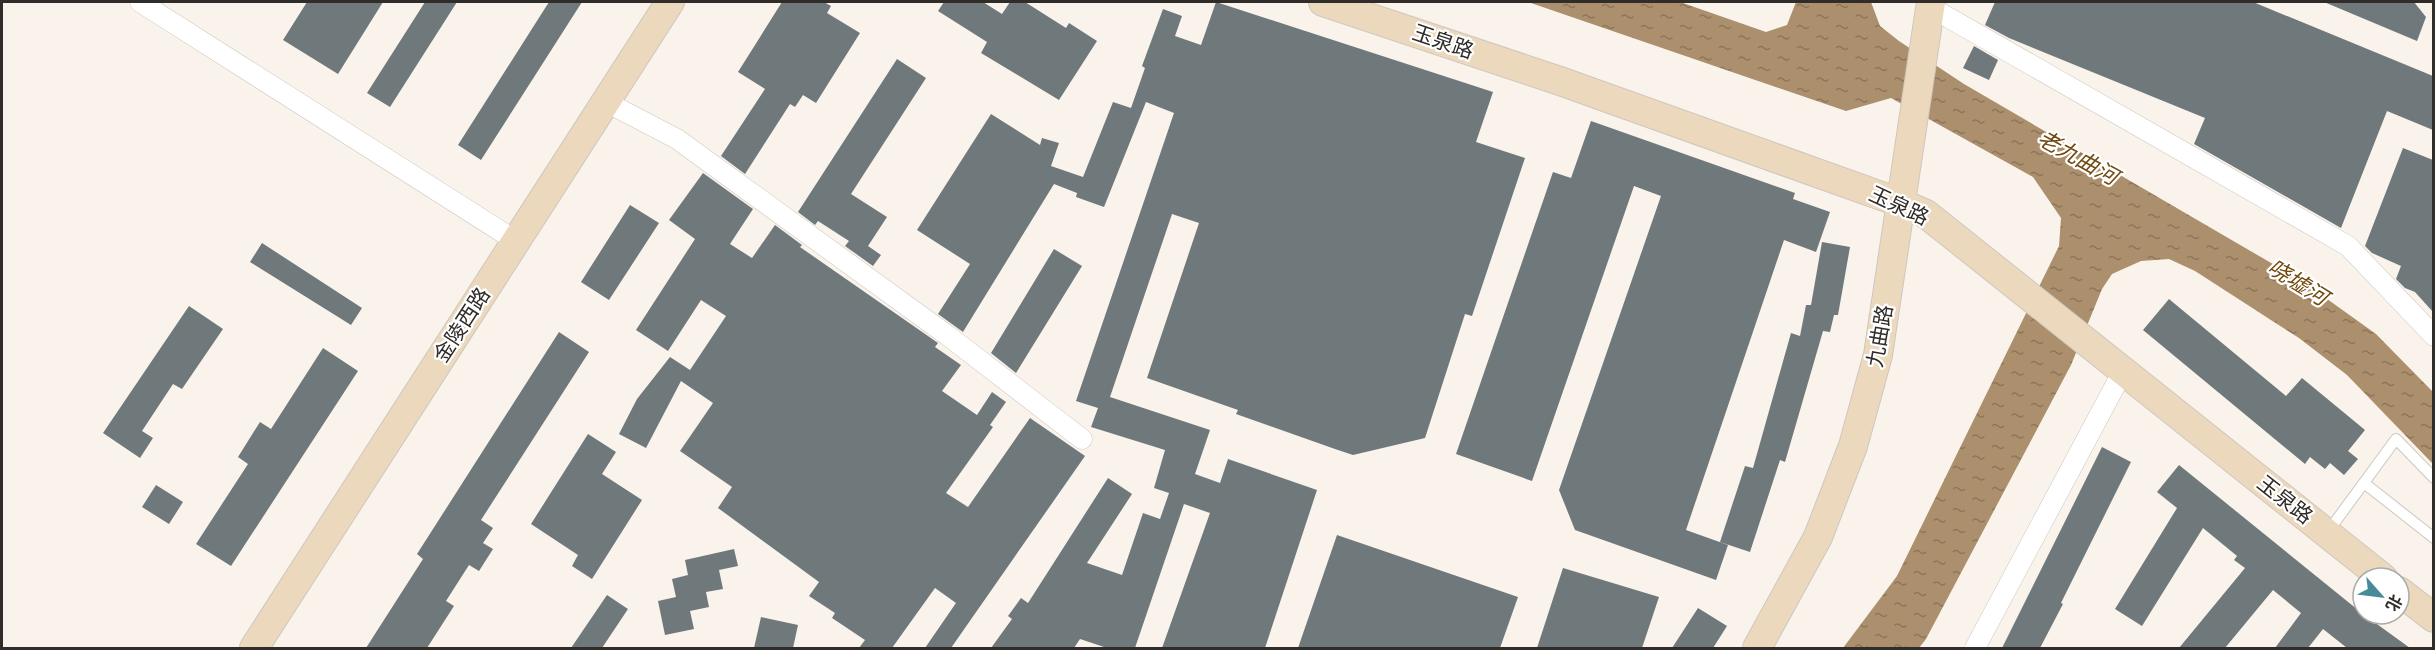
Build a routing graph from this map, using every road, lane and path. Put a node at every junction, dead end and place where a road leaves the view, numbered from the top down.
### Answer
1 (140, 2) edge
2 (670, 2) edge
3 (1323, 2) edge
4 (1930, 4) edge
5 (1365, 8) edge
6 (606, 102) junction
7 (1901, 202) junction
8 (516, 241) junction
9 (2433, 336) edge
10 (2123, 371) junction
11 (1082, 439) dead end
12 (2433, 478) edge
13 (2364, 483) junction
14 (2327, 533) junction
15 (2433, 538) edge
16 (2368, 566) edge
17 (2411, 601) edge
18 (2433, 618) edge
19 (254, 648) edge
20 (1757, 648) edge
21 (1974, 648) edge

1 - 8 street
2 - 6 street, 金陵西路
3 - 5 street, 玉泉路
4 - 7 street, 九曲路
4 - 9 street
5 - 7 street, 玉泉路
6 - 8 street, 金陵西路
6 - 11 street
7 - 10 street, 玉泉路
7 - 20 street, 九曲路
8 - 19 street, 金陵西路
10 - 14 street, 玉泉路
10 - 21 street
12 - 13 lane
13 - 14 lane
13 - 15 lane
14 - 16 street, 玉泉路
17 - 18 street

